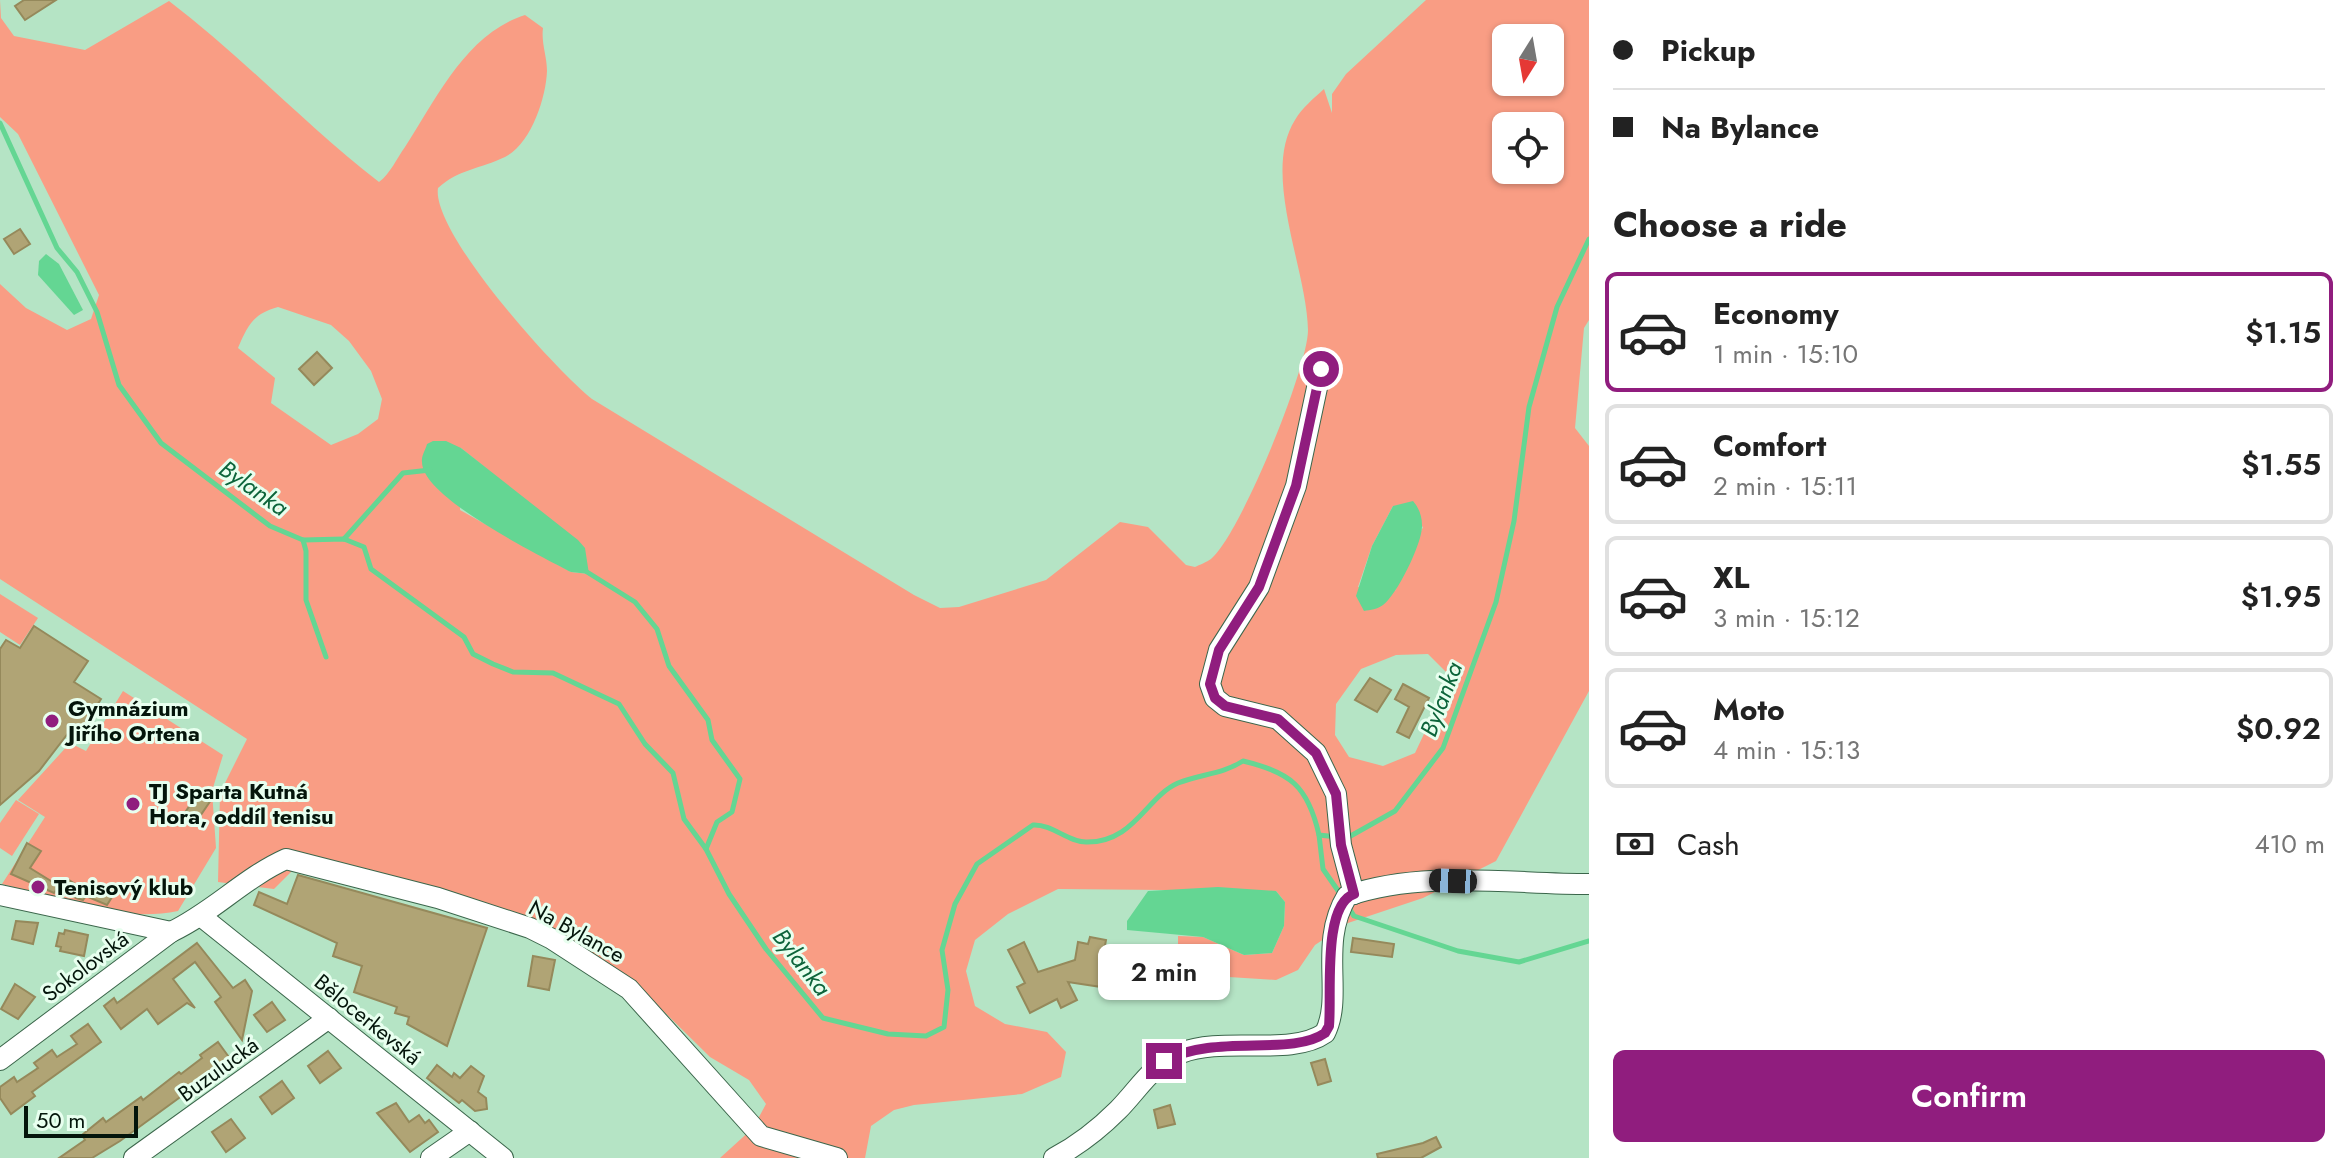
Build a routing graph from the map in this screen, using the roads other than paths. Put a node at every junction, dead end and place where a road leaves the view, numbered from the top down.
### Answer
1 (1321, 369) dead end
2 (1589, 884) edge
3 (0, 895) edge
4 (1347, 899) junction
5 (202, 917) junction
6 (171, 932) junction
7 (329, 1018) junction
8 (0, 1060) edge
9 (470, 1131) junction
10 (134, 1158) edge
11 (431, 1158) edge
12 (503, 1158) edge
13 (837, 1158) edge
14 (1054, 1158) edge

1 - 4 street
2 - 4 street
3 - 6 street
4 - 14 street
5 - 6 street, Sokolovská
5 - 7 street, Bělocerkevská
5 - 13 street, Na Bylance
6 - 8 street, Sokolovská
7 - 9 street, Bělocerkevská
7 - 10 street, Buzulucká
9 - 11 street
9 - 12 street, Bělocerkevská

